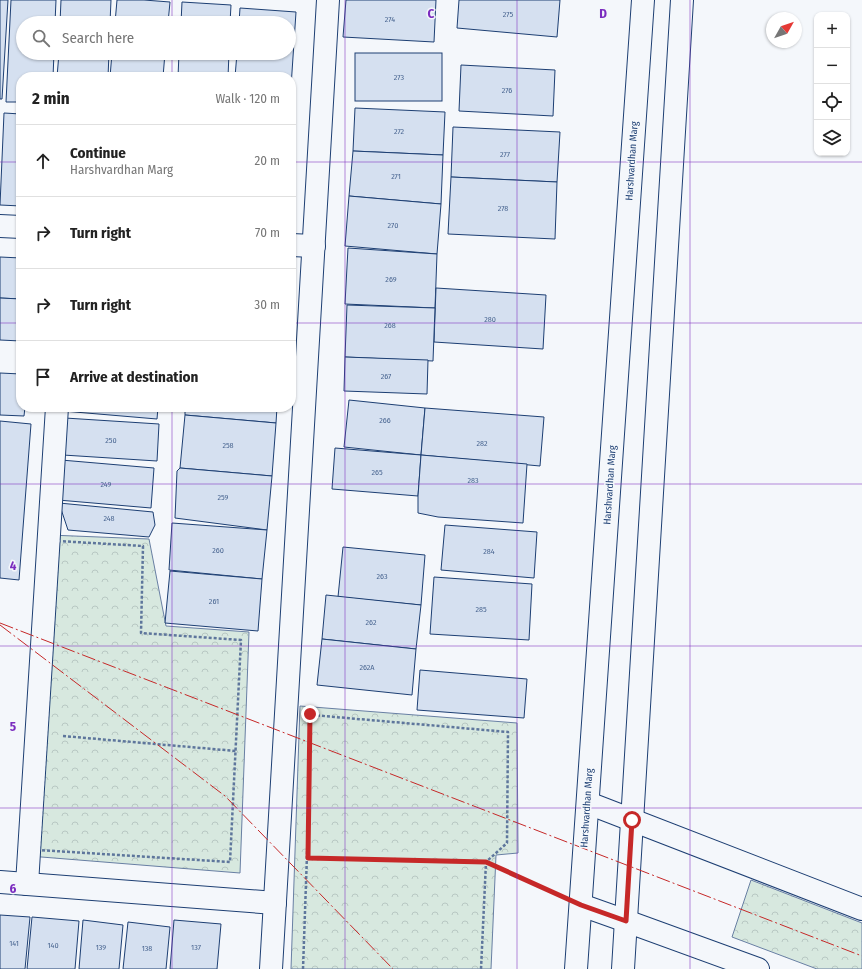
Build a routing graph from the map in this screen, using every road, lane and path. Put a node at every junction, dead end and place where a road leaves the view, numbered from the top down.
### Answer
1 (328, 0) edge
2 (643, 0) edge
3 (682, 0) edge
4 (0, 226) edge
5 (16, 228) edge
6 (296, 245) edge
7 (314, 246) junction
8 (57, 412) edge
9 (310, 714) dead end
10 (62, 736) dead end
11 (236, 751) junction
12 (588, 803) junction
13 (632, 820) junction
14 (308, 826) dead end
15 (308, 858) junction
16 (486, 862) junction
17 (0, 882) edge
18 (27, 884) junction
19 (275, 903) junction
20 (581, 905) junction
21 (862, 909) edge
22 (626, 921) junction
23 (271, 969) edge
24 (303, 969) edge
25 (481, 969) edge
26 (576, 969) edge
27 (623, 969) edge
28 (758, 969) edge

1 - 7 street
2 - 12 street, Harshvardhan Marg
3 - 13 street
4 - 5 street
6 - 7 street
7 - 19 street
8 - 18 street
9 - 16 path
10 - 11 path
11 - 11 path
12 - 13 street
12 - 20 street, Harshvardhan Marg
13 - 21 street
13 - 22 street
14 - 15 path
15 - 16 path
15 - 24 path
16 - 20 path
16 - 25 path
17 - 18 street
18 - 19 street
19 - 23 street
20 - 22 street
20 - 26 street, Harshvardhan Marg
22 - 27 street
22 - 28 street

